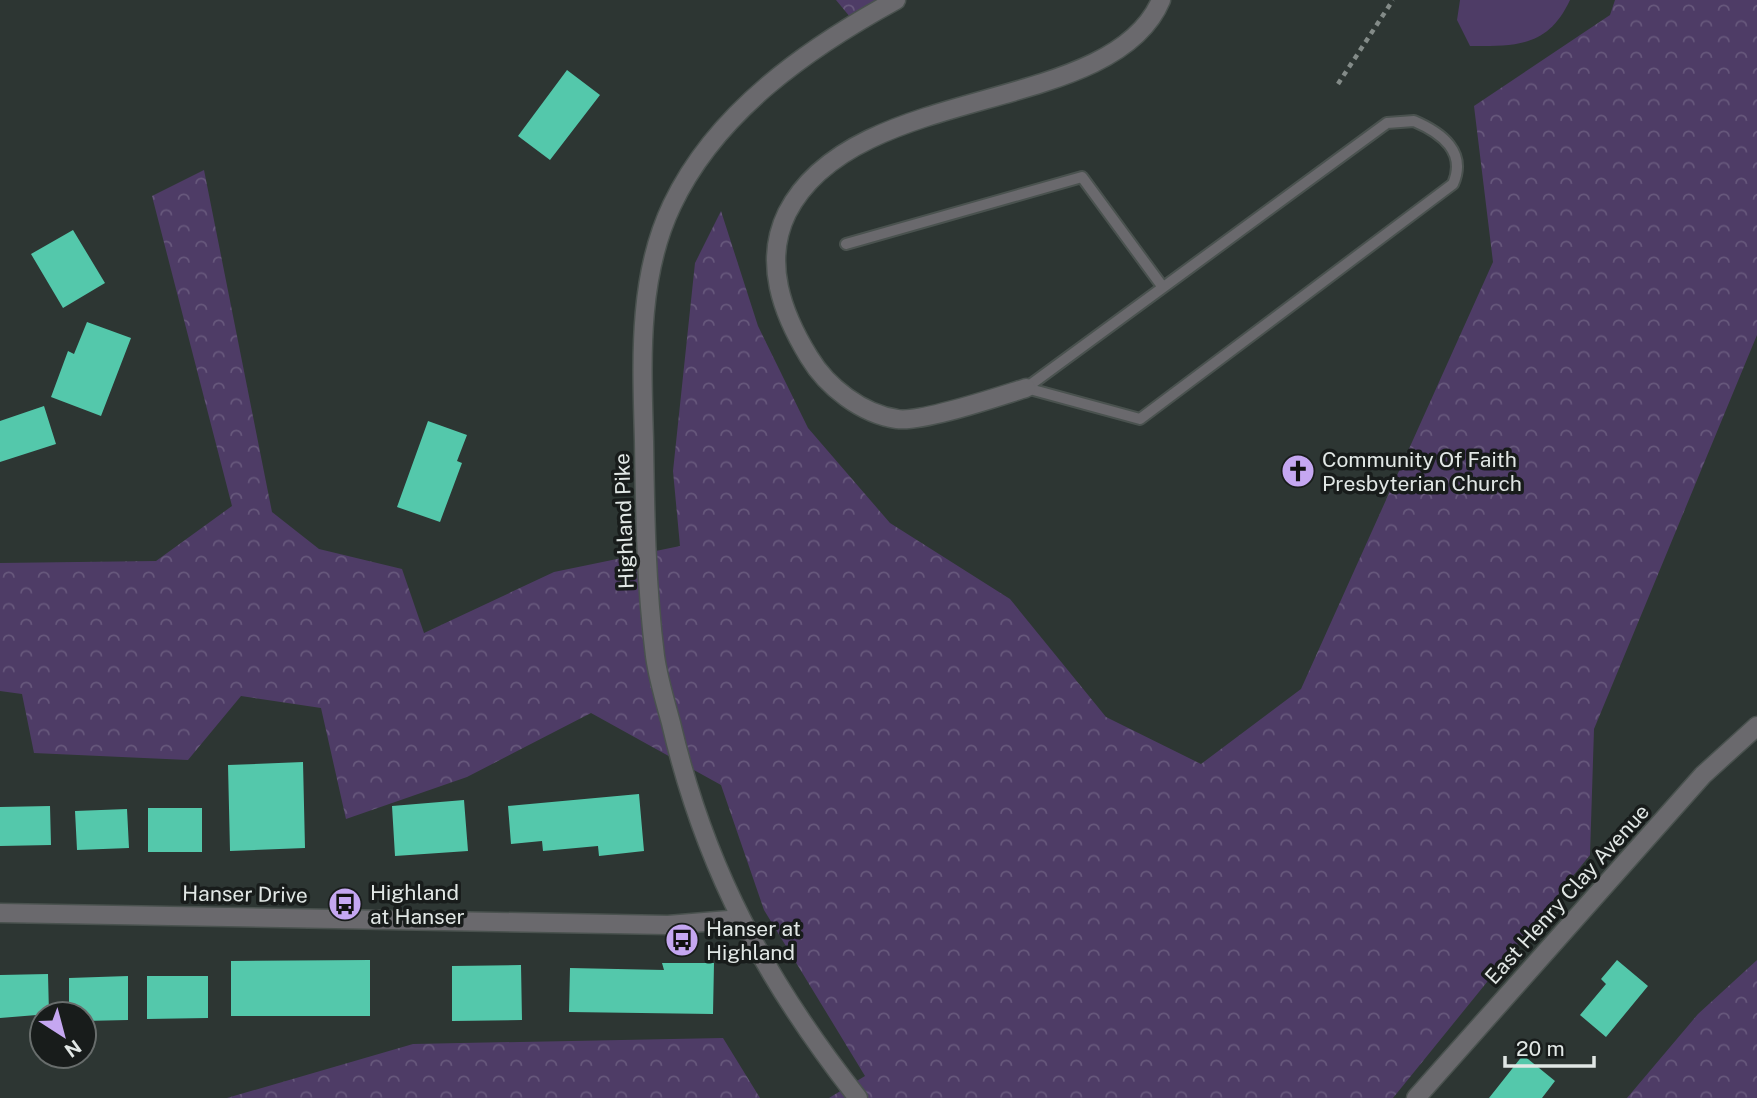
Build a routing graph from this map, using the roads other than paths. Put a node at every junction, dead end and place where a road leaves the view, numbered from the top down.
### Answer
1 (896, 0) edge
2 (1161, 0) edge
3 (846, 244) dead end
4 (1162, 285) junction
5 (1026, 388) junction
6 (1757, 726) edge
7 (0, 913) edge
8 (741, 919) junction
9 (858, 1098) edge
10 (1416, 1098) edge

1 - 8 street, Highland Pike
2 - 5 street
3 - 4 lane
4 - 5 lane
4 - 5 lane
6 - 10 street, East Henry Clay Avenue
7 - 8 street, Hanser Drive
8 - 9 street, Highland Pike

